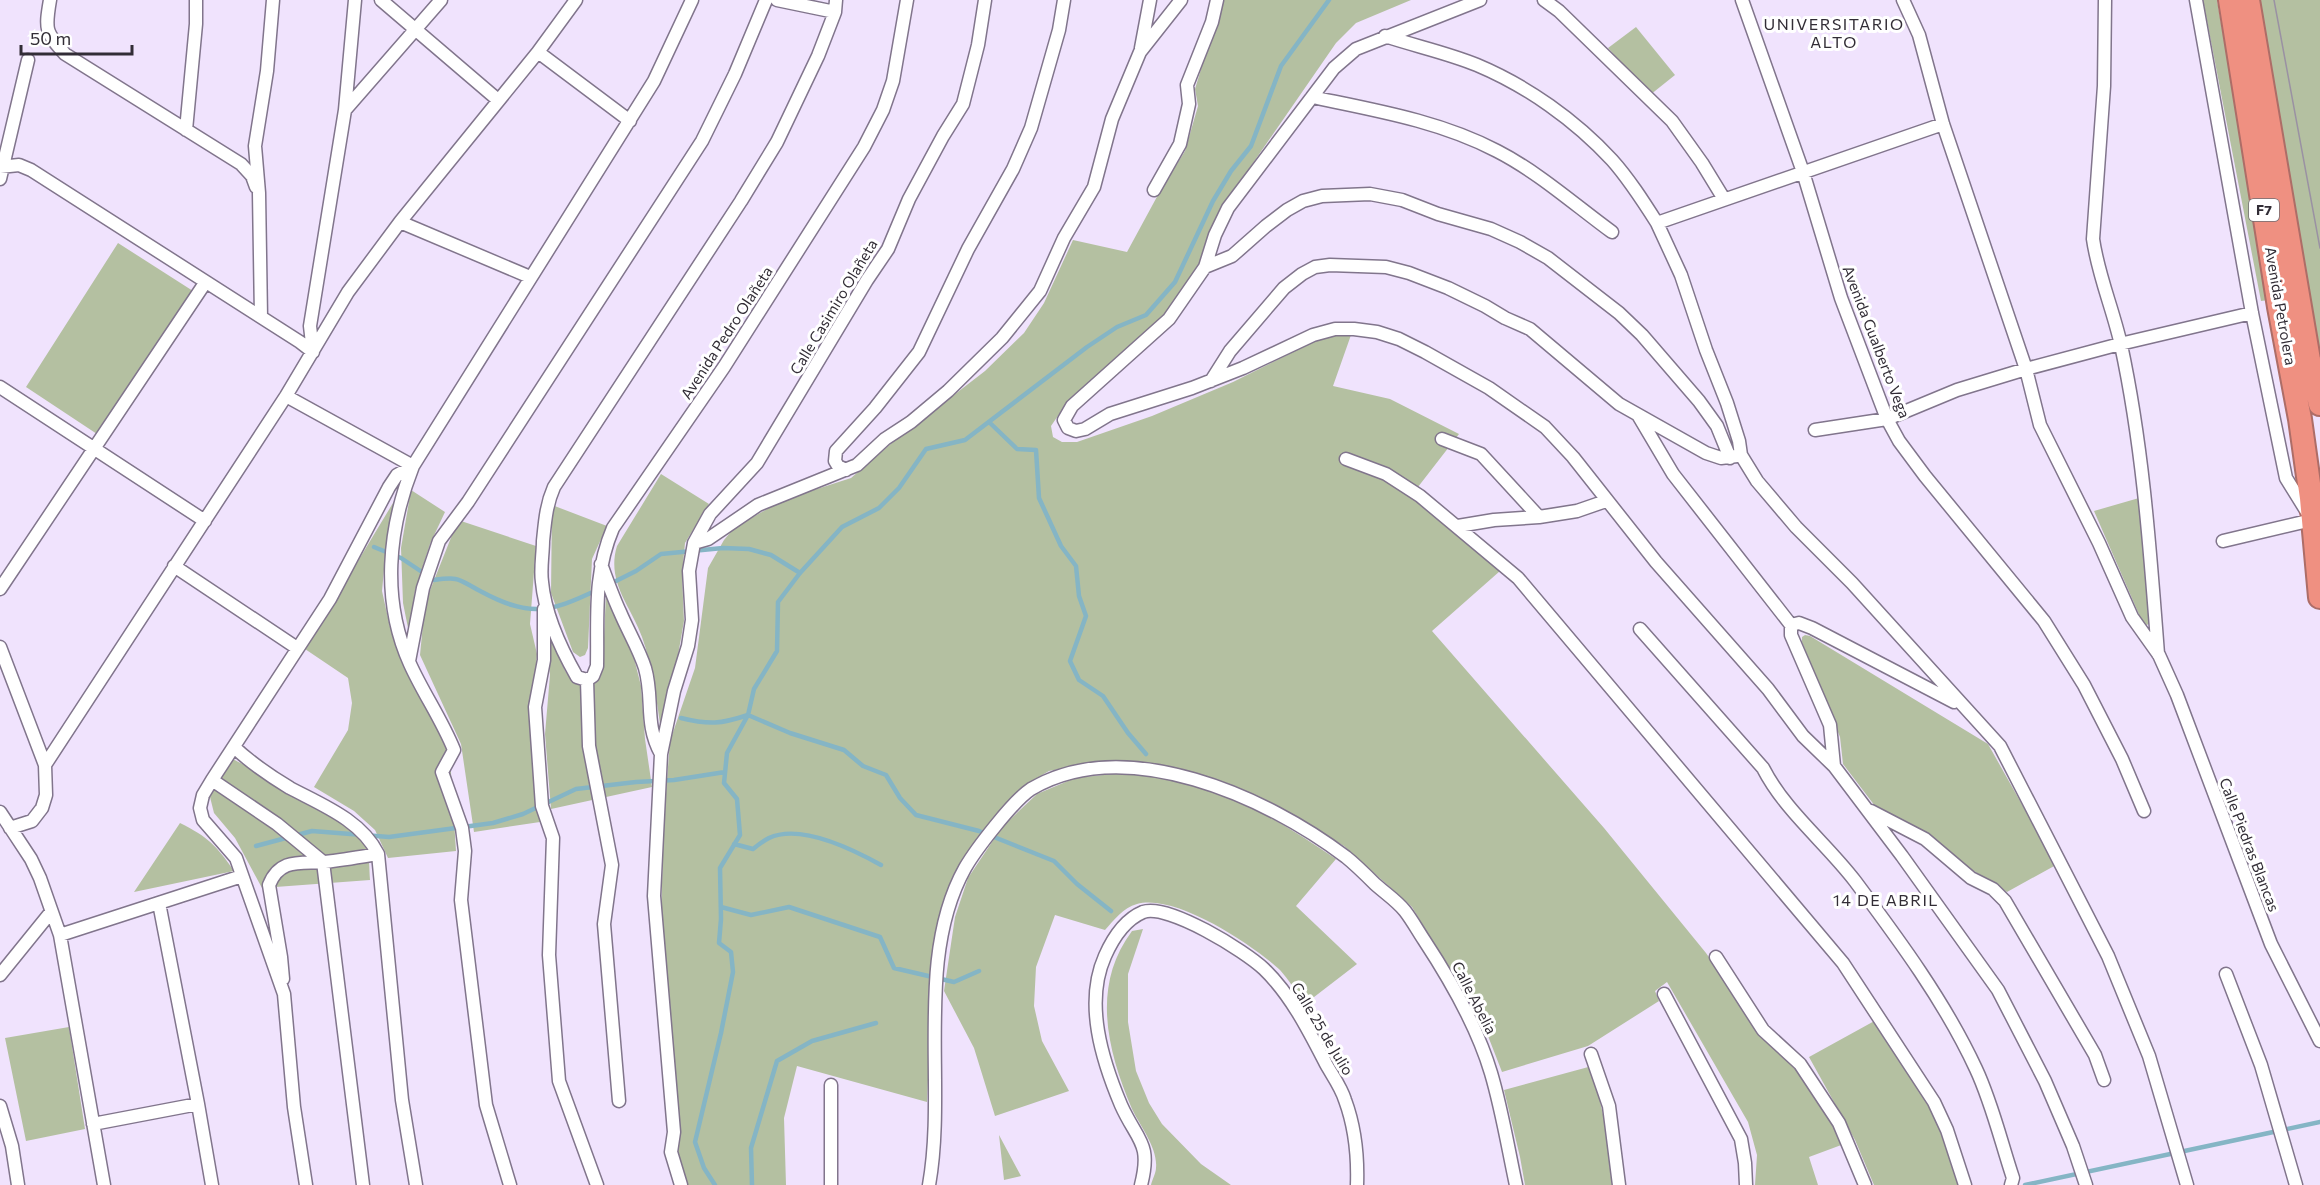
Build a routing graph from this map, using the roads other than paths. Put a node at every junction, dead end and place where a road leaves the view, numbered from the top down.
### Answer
1 (50, 0) edge
2 (196, 0) edge
3 (273, 0) edge
4 (355, 0) edge
5 (381, 0) edge
6 (441, 0) edge
7 (576, 0) edge
8 (692, 0) edge
9 (766, 0) edge
10 (777, 0) edge
11 (804, 0) edge
12 (907, 0) edge
13 (985, 0) edge
14 (1064, 0) edge
15 (1150, 0) edge
16 (1181, 0) edge
17 (1217, 0) edge
18 (1480, 0) edge
19 (1544, 0) edge
20 (1742, 0) edge
21 (1903, 0) edge
22 (2105, 0) edge
23 (2196, 0) edge
24 (2230, 0) edge
25 (2248, 0) edge
26 (835, 6) edge
27 (415, 29) junction
28 (1385, 36) junction
29 (538, 52) junction
30 (1140, 52) junction
31 (28, 60) dead end
32 (1312, 96) junction
33 (498, 100) junction
34 (345, 110) junction
35 (630, 121) junction
36 (1943, 124) junction
37 (186, 130) junction
38 (1, 171) edge
39 (1803, 172) junction
40 (1154, 190) dead end
41 (259, 193) junction
42 (1724, 200) junction
43 (400, 222) junction
44 (1657, 223) junction
45 (1612, 232) dead end
46 (1205, 267) junction
47 (530, 277) junction
48 (205, 283) junction
49 (2252, 313) junction
50 (261, 317) junction
51 (2120, 344) junction
52 (313, 352) junction
53 (2026, 369) junction
54 (1211, 381) junction
55 (0, 387) edge
56 (286, 396) junction
57 (2320, 404) edge
58 (1637, 414) junction
59 (1887, 418) junction
60 (1815, 430) dead end
61 (1442, 439) dead end
62 (94, 448) junction
63 (1736, 457) junction
64 (1346, 459) dead end
65 (413, 465) junction
66 (846, 470) junction
67 (1606, 501) junction
68 (1539, 517) junction
69 (2312, 520) junction
70 (205, 521) junction
71 (1458, 526) junction
72 (2223, 541) dead end
73 (694, 543) junction
74 (601, 564) junction
75 (174, 566) junction
76 (2319, 583) edge
77 (0, 589) edge
78 (544, 597) junction
79 (1791, 625) junction
80 (1640, 628) dead end
81 (297, 648) junction
82 (1, 650) edge
83 (2158, 655) junction
84 (409, 663) junction
85 (586, 680) junction
86 (1962, 706) junction
87 (234, 747) junction
88 (661, 754) junction
89 (45, 765) junction
90 (1834, 766) junction
91 (212, 780) junction
92 (1867, 808) junction
93 (2144, 811) dead end
94 (0, 812) edge
95 (10, 828) junction
96 (378, 854) junction
97 (323, 862) junction
98 (242, 876) junction
99 (159, 903) junction
100 (51, 912) junction
101 (60, 935) junction
102 (1716, 957) dead end
103 (0, 975) edge
104 (2226, 975) dead end
105 (284, 994) junction
106 (1664, 994) dead end
107 (2320, 1041) edge
108 (1591, 1054) dead end
109 (2104, 1080) dead end
110 (831, 1084) dead end
111 (619, 1101) dead end
112 (198, 1104) junction
113 (0, 1107) edge
114 (93, 1124) junction
115 (18, 1185) edge
116 (104, 1185) edge
117 (212, 1185) edge
118 (306, 1185) edge
119 (363, 1185) edge
120 (416, 1185) edge
121 (510, 1185) edge
122 (597, 1185) edge
123 (681, 1185) edge
124 (831, 1185) edge
125 (929, 1185) edge
126 (1142, 1185) edge
127 (1357, 1185) edge
128 (1516, 1185) edge
129 (1618, 1185) edge
130 (1746, 1185) edge
131 (1865, 1185) edge
132 (1965, 1185) edge
133 (2011, 1185) edge
134 (2086, 1185) edge
135 (2187, 1185) edge
136 (2296, 1185) edge

1 - 37 street
2 - 37 street
3 - 41 street
4 - 34 street
5 - 27 street
6 - 27 street
7 - 29 street
8 - 35 street
9 - 84 street
10 - 26 street
11 - 26 street
12 - 74 street, Avenida Pedro Olañeta
13 - 73 street, Calle Casimiro Olañeta
14 - 66 street
15 - 30 street
16 - 30 street
17 - 40 street
18 - 28 street
19 - 42 street
20 - 39 street, Avenida Gualberto Vega
21 - 36 street
22 - 51 street
23 - 49 street
24 - 69 highway, Avenida Petrolera / F7
25 - 57 highway, Avenida Petrolera / F7
26 - 78 street
27 - 33 street
27 - 34 street
28 - 32 street
28 - 44 street
29 - 33 street
29 - 35 street
30 - 66 street
31 - 38 street
32 - 45 street
32 - 46 street
33 - 43 street
34 - 52 street
35 - 47 street
36 - 39 street
36 - 53 street
37 - 41 street
38 - 48 street
39 - 42 street
39 - 59 street, Avenida Gualberto Vega
41 - 50 street
42 - 44 street
43 - 47 street
43 - 52 street
44 - 63 street
46 - 54 street
46 - 63 street
47 - 65 street
48 - 50 street
48 - 62 street
49 - 51 street
49 - 69 street
50 - 52 street
51 - 53 street
51 - 83 street
52 - 56 street
53 - 59 street
53 - 83 street
54 - 58 street
54 - 67 street
55 - 62 street
56 - 65 street
56 - 70 street
58 - 63 street
58 - 79 street
59 - 60 street
59 - 93 street, Avenida Gualberto Vega
61 - 68 street
62 - 70 street
62 - 77 street
63 - 86 street
64 - 71 street
65 - 81 street
65 - 84 street
66 - 73 street
67 - 68 street
67 - 90 street
68 - 71 street
69 - 72 street
69 - 76 highway, Avenida Petrolera / F7
70 - 75 street
71 - 132 street
73 - 88 street, Calle Casimiro Olañeta
74 - 85 street, Avenida Pedro Olañeta
74 - 88 street
75 - 81 street
75 - 89 street
78 - 85 street
78 - 122 street
79 - 86 street
79 - 90 street
80 - 133 street
81 - 87 street
82 - 89 street
83 - 107 street, Calle Piedras Blancas
84 - 121 street
85 - 111 street
86 - 135 street
87 - 91 street
87 - 96 street
88 - 123 street
89 - 95 street
90 - 92 street
91 - 97 street
91 - 98 street
92 - 109 street
92 - 134 street
94 - 95 street
95 - 100 street
96 - 97 street
96 - 120 street
97 - 105 street
97 - 119 street
98 - 99 street
98 - 105 street
99 - 101 street
99 - 112 street
100 - 101 street
100 - 103 street
101 - 114 street
102 - 131 street
104 - 136 street
105 - 118 street
106 - 130 street
108 - 129 street
110 - 124 street
112 - 114 street
112 - 117 street
113 - 115 street
114 - 116 street
125 - 128 street, Calle Abelia
126 - 127 street, Calle 25 de Julio

